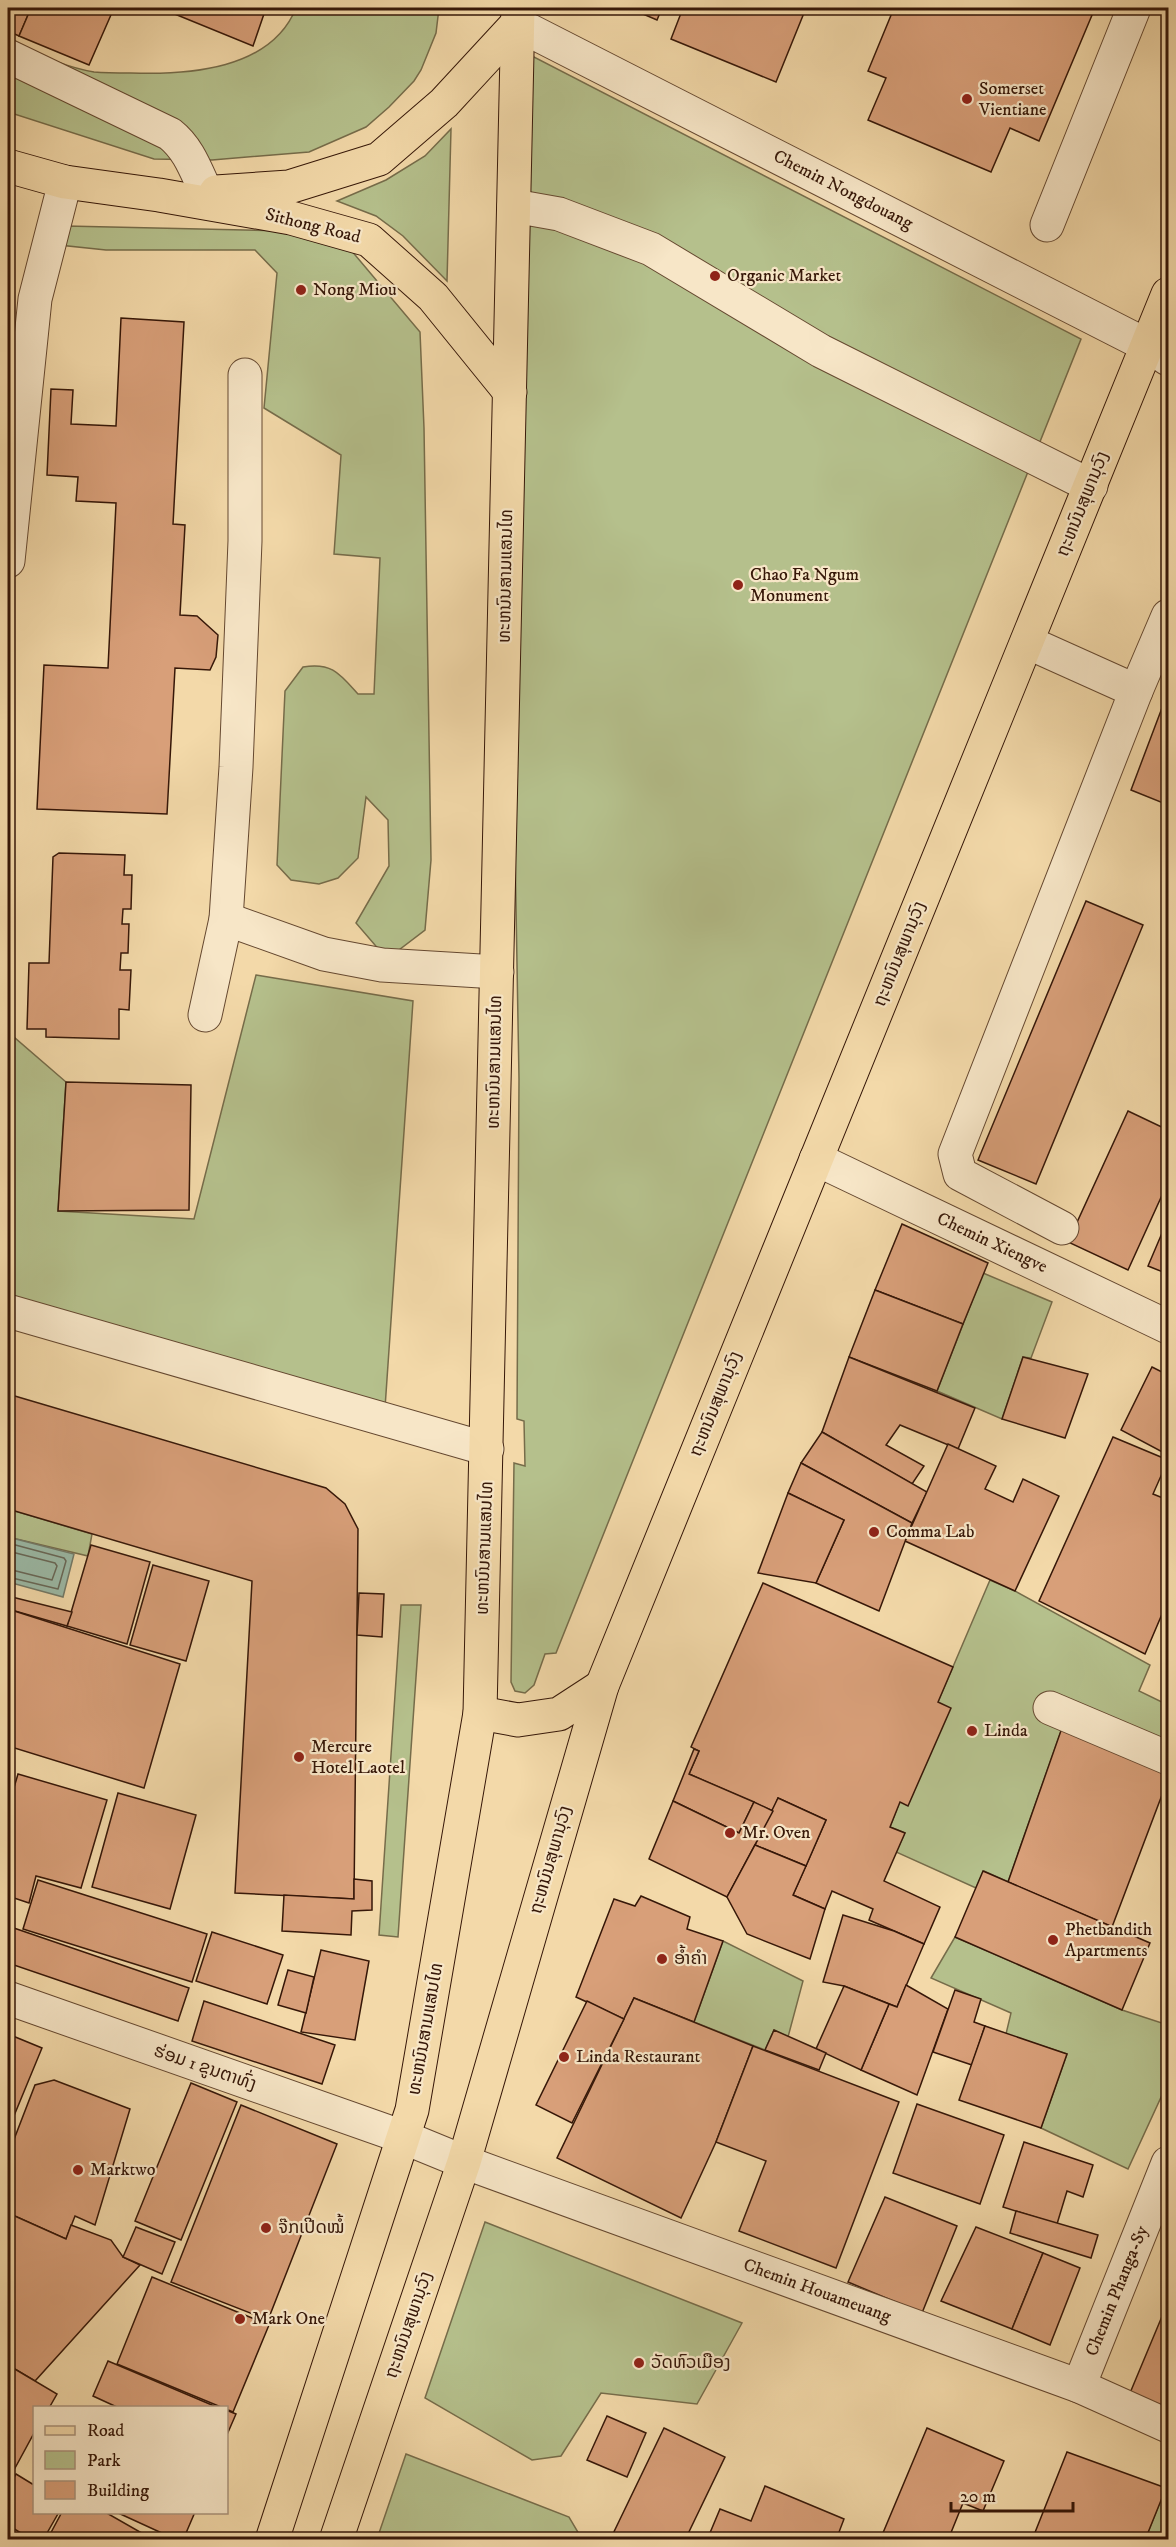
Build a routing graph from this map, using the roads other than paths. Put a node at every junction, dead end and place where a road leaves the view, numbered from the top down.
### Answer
1 (1134, 8) edge
2 (517, 16) edge
3 (8, 56) edge
4 (8, 166) edge
5 (64, 182) junction
6 (206, 192) junction
7 (159, 195) junction
8 (514, 206) junction
9 (1047, 225) dead end
10 (1168, 294) edge
11 (1158, 352) edge
12 (245, 375) dead end
13 (510, 392) junction
14 (13, 462) edge
15 (1091, 486) junction
16 (8, 561) edge
17 (1168, 616) edge
18 (1027, 642) junction
19 (1136, 691) junction
20 (226, 919) junction
21 (497, 972) junction
22 (206, 1015) dead end
23 (816, 1160) junction
24 (1062, 1228) dead end
25 (8, 1311) edge
26 (1168, 1328) edge
27 (487, 1449) junction
28 (602, 1686) junction
29 (1050, 1708) dead end
30 (480, 1713) junction
31 (1168, 1758) edge
32 (8, 1998) edge
33 (408, 2124) junction
34 (464, 2162) junction
35 (1168, 2163) edge
36 (1078, 2386) junction
37 (1168, 2426) edge
38 (272, 2540) edge
39 (336, 2540) edge

1 - 9 street
2 - 6 main road, Sithong Road
2 - 8 main road, ທະຫນົນສາມແສນໄທ
2 - 11 street, Chemin Nongdouang
3 - 6 street
4 - 5 main road, Sithong Road
5 - 7 main road, Sithong Road
5 - 14 street
6 - 7 main road, Sithong Road
7 - 13 main road, Sithong Road
8 - 13 main road, ທະຫນົນສາມແສນໄທ
8 - 15 street
10 - 11 main road, ຖະຫນົນສຸພານຸວົງ
11 - 15 main road, ຖະຫນົນສຸພານຸວົງ
12 - 20 street
13 - 21 main road, ທະຫນົນສາມແສນໄທ
14 - 16 street
15 - 18 main road, ຖະຫນົນສຸພານຸວົງ
17 - 19 street
18 - 19 street
18 - 23 main road, ຖະຫນົນສຸພານຸວົງ
19 - 24 street
20 - 21 street
20 - 22 street
21 - 27 main road, ທະຫນົນສາມແສນໄທ
23 - 26 street, Chemin Xiengve
23 - 28 main road, ຖະຫນົນສຸພານຸວົງ
25 - 27 street
27 - 30 main road, ທະຫນົນສາມແສນໄທ
28 - 30 main road
28 - 34 main road, ຖະຫນົນສຸພານຸວົງ
29 - 31 street
30 - 33 main road, ທະຫນົນສາມແສນໄທ
32 - 33 street, ຮ່ອມ 1 ຂູນຕາທົ່ງ
33 - 34 street, ຮ່ອມ 1 ຂູນຕາທົ່ງ
33 - 38 main road
34 - 36 street, Chemin Houameuang
34 - 39 main road, ຖະຫນົນສຸພານຸວົງ
35 - 36 street, Chemin Phanga-Sy
36 - 37 street, Chemin Houameuang

